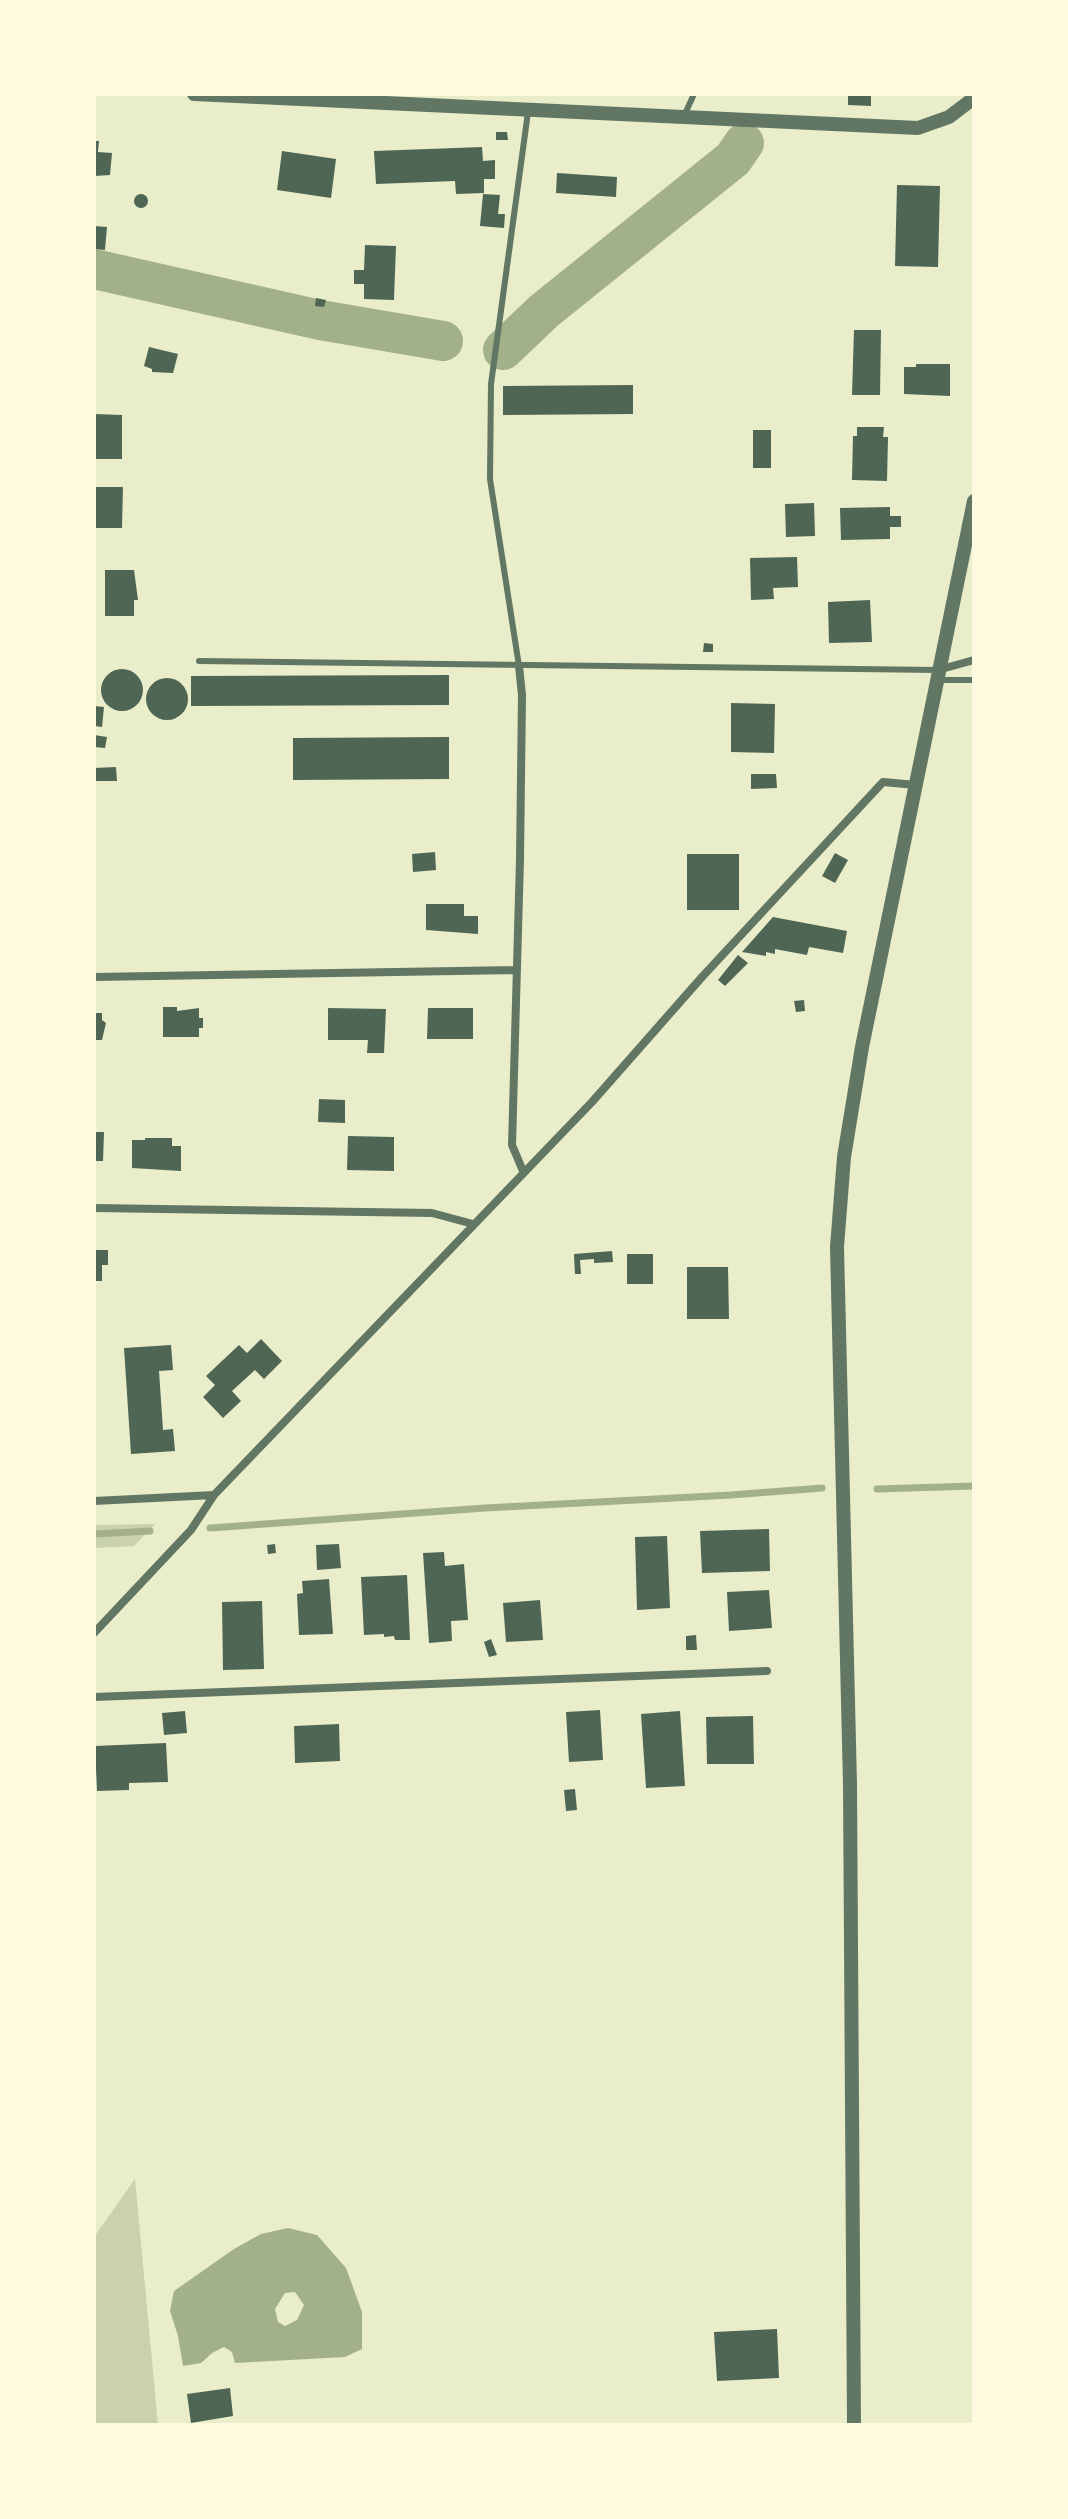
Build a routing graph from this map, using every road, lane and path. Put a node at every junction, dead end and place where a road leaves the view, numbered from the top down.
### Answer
1 (194, 94) edge
2 (694, 94) edge
3 (974, 98) edge
4 (528, 109) junction
5 (684, 116) junction
6 (974, 501) edge
7 (974, 660) edge
8 (199, 661) dead end
9 (519, 666) junction
10 (937, 675) junction
11 (974, 680) edge
12 (916, 785) junction
13 (516, 970) junction
14 (94, 977) edge
15 (523, 1171) junction
16 (94, 1208) edge
17 (473, 1224) junction
18 (214, 1495) junction
19 (94, 1501) edge
20 (94, 1633) edge
21 (767, 1671) dead end
22 (94, 1697) edge
23 (854, 2425) edge

1 - 4 street
2 - 5 lane
3 - 5 street
4 - 5 street
4 - 9 lane
6 - 10 street
7 - 10 street
8 - 9 lane
9 - 10 lane
9 - 13 street
10 - 11 lane
10 - 12 street
12 - 15 street
12 - 23 street
13 - 14 street
13 - 15 street
15 - 17 street
16 - 17 street
17 - 18 street
18 - 19 street
18 - 20 street
21 - 22 street

